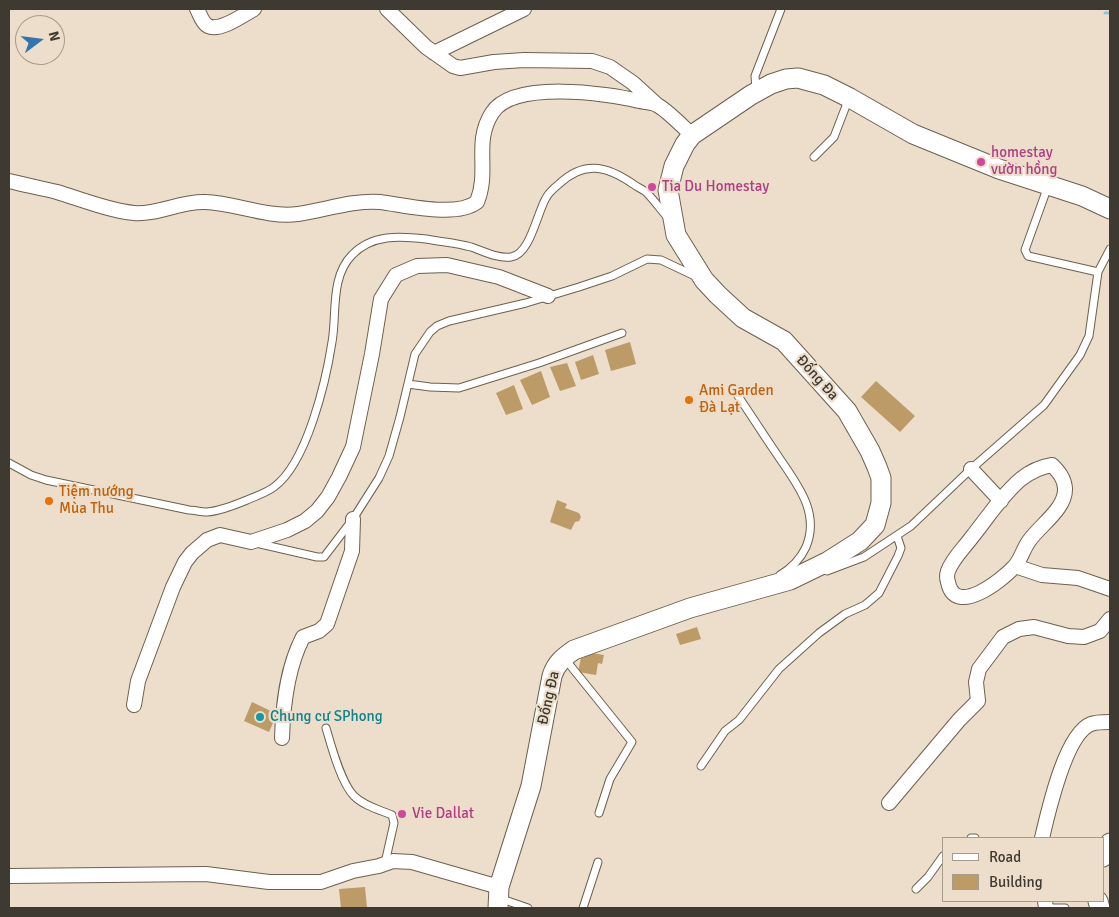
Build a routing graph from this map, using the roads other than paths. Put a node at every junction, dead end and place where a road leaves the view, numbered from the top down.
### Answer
1 (197, 9) edge
2 (254, 9) edge
3 (387, 9) edge
4 (524, 9) edge
5 (781, 9) edge
6 (434, 53) junction
7 (756, 92) junction
8 (850, 98) junction
9 (658, 105) junction
10 (692, 135) junction
11 (814, 157) dead end
12 (9, 181) edge
13 (1048, 185) junction
14 (1110, 209) edge
15 (675, 226) junction
16 (1110, 249) edge
17 (1098, 272) junction
18 (704, 280) junction
19 (548, 296) junction
20 (622, 333) dead end
21 (408, 384) junction
22 (738, 396) dead end
23 (9, 463) edge
24 (971, 469) junction
25 (1001, 501) junction
26 (353, 519) junction
27 (897, 536) junction
28 (251, 542) junction
29 (1015, 566) junction
30 (790, 580) junction
31 (756, 589) junction
32 (1110, 590) edge
33 (1110, 619) edge
34 (563, 657) junction
35 (134, 705) dead end
36 (1110, 722) edge
37 (326, 728) dead end
38 (282, 738) dead end
39 (701, 766) dead end
40 (889, 803) dead end
41 (599, 813) dead end
42 (1042, 837) edge
43 (1110, 843) edge
44 (1104, 855) edge
45 (942, 857) edge
46 (598, 862) dead end
47 (385, 863) junction
48 (9, 876) edge
49 (916, 889) dead end
50 (498, 898) edge
51 (528, 908) edge
52 (583, 908) edge
53 (1051, 908) edge
54 (1065, 908) edge

1 - 2 street
3 - 6 street
4 - 6 street
5 - 7 lane
6 - 9 street
7 - 8 street, Đống Đa
7 - 10 street, Đống Đa
8 - 11 lane
8 - 13 street, Đống Đa
9 - 10 street
9 - 12 street
10 - 15 street, Đống Đa
13 - 14 street, Đống Đa
13 - 17 lane
15 - 18 street, Đống Đa
15 - 23 lane
16 - 17 lane
17 - 24 lane
18 - 19 lane
18 - 30 street, Đống Đa
19 - 21 lane
19 - 28 street
20 - 21 lane
21 - 26 lane
22 - 31 lane
24 - 25 street
24 - 27 lane
25 - 29 street
25 - 29 street
26 - 28 lane
26 - 38 street
27 - 30 lane
27 - 39 lane
28 - 35 street
29 - 32 street
30 - 31 street, Đống Đa
31 - 34 street, Đống Đa
33 - 40 street
34 - 41 lane
34 - 50 street, Đống Đa
36 - 42 street
37 - 47 lane
43 - 44 street
45 - 49 lane
46 - 52 lane
47 - 48 street
47 - 50 street
50 - 51 lane
53 - 54 lane

